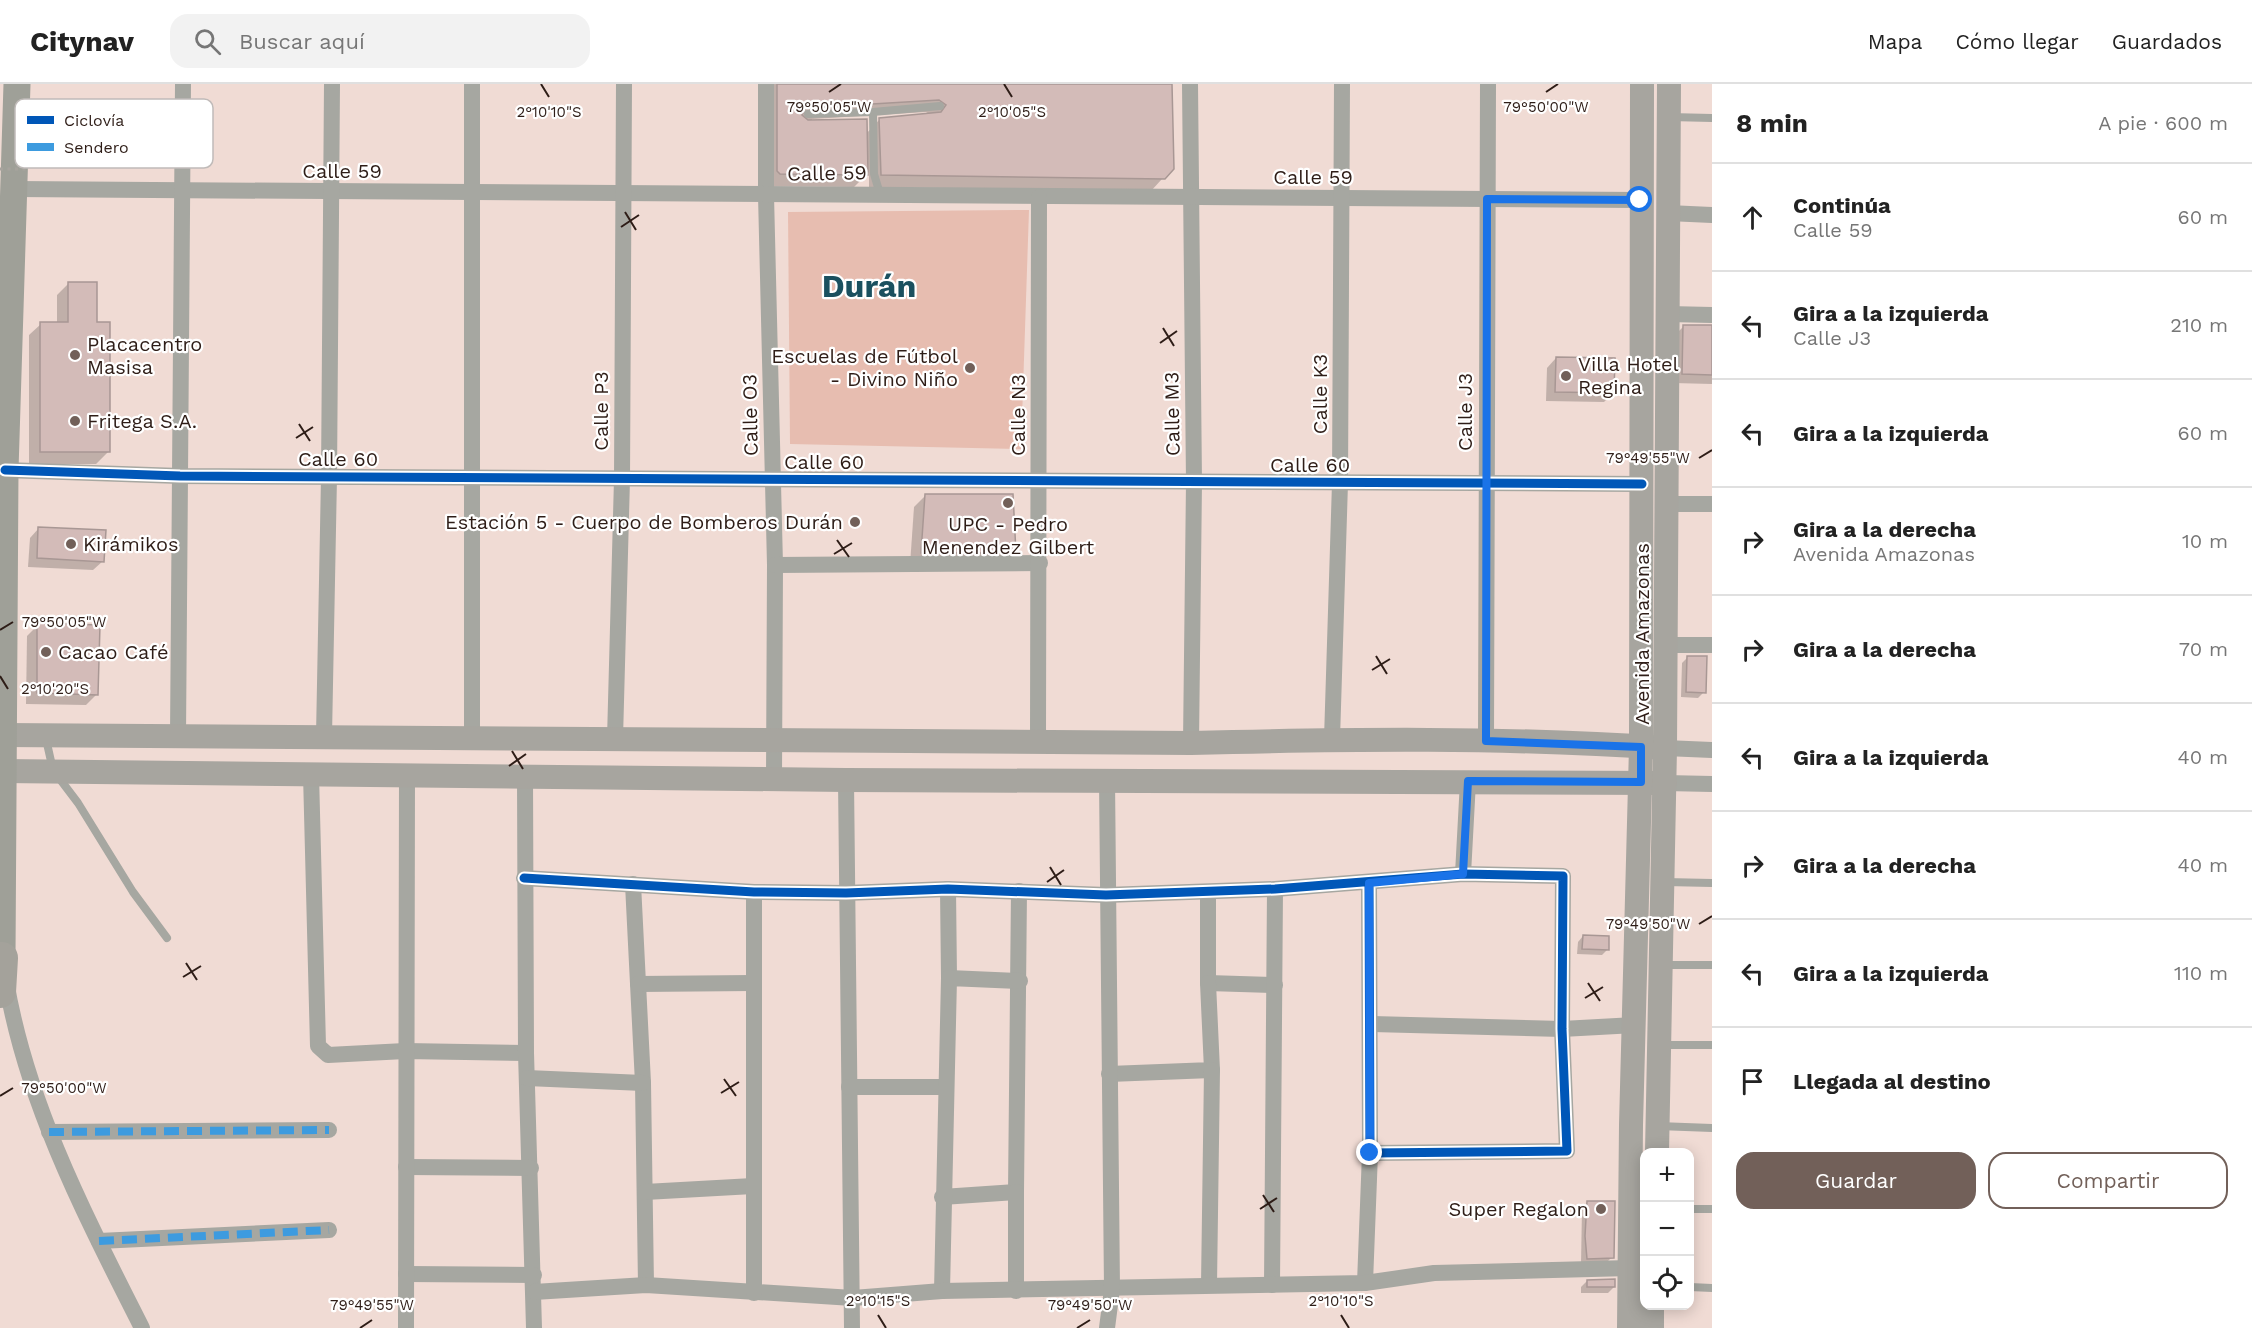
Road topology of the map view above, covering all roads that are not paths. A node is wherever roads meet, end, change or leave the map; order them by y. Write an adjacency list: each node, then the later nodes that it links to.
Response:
1 (17, 84): 11 (main road)
2 (332, 84): 20 (street)
3 (472, 84): 21 (street)
4 (624, 84): 22 (street, Calle P3)
5 (766, 84): 24 (street, Calle O3)
6 (1190, 84): 26 (street, Calle M3)
7 (1342, 84): 27 (street, Calle K3)
8 (1488, 84): 28 (street, Calle J3)
9 (1642, 84): 29 (street, Avenida Amazonas)
10 (1669, 84): 15 (street, Avenida Amazonas)
11 (17, 99)
12 (940, 106): 13 (lane)
13 (873, 112): 14 (lane); 23 (lane)
14 (808, 114)
15 (1669, 117): 16 (lane); 30 (street, Avenida Amazonas)
16 (1712, 118)
17 (183, 168): 19 (street)
18 (15, 176): 19 (street, Calle 59); 34 (main road)
19 (183, 191): 20 (street, Calle 59); 35 (street)
20 (331, 192): 21 (street, Calle 59); 36 (street)
21 (471, 193): 22 (street, Calle 59); 37 (street)
22 (623, 194): 24 (street, Calle 59); 38 (street, Calle P3)
23 (880, 194): 24 (street, Calle 59); 25 (street, Calle 59)
24 (766, 195): 39 (street, Calle O3)
25 (1039, 197): 26 (street, Calle 59); 40 (street, Calle N3)
26 (1191, 198): 27 (street, Calle 59); 41 (street, Calle M3)
27 (1341, 199): 28 (street, Calle 59); 42 (street, Calle K3)
28 (1487, 199): 29 (street, Calle 59); 43 (street, Calle J3)
29 (1640, 200): 44 (street, Avenida Amazonas)
30 (1668, 213): 31 (street); 32 (street, Avenida Amazonas)
31 (1712, 215)
32 (1668, 314): 33 (street); 45 (street, Avenida Amazonas)
33 (1712, 315)
34 (5, 470): 35 (street, Calle 60); 51 (main road)
35 (180, 476): 36 (street, Calle 60); 53 (street)
36 (329, 477): 37 (street, Calle 60); 54 (street)
37 (474, 478): 38 (street, Calle 60); 55 (street)
38 (622, 479): 39 (street, Calle 60); 56 (street, Calle P3)
39 (772, 480): 40 (street, Calle 60); 48 (street, Calle O3)
40 (1038, 481): 41 (street, Calle 60); 47 (street, Calle N3)
41 (1194, 482): 42 (street, Calle 60); 61 (street, Calle M3)
42 (1340, 483): 43 (street, Calle 60); 58 (street, Calle K3)
43 (1486, 484): 44 (street, Calle 60); 59 (street, Calle J3)
44 (1642, 484): 62 (street, Avenida Amazonas)
45 (1666, 504): 46 (street); 49 (street, Avenida Amazonas)
46 (1712, 504)
47 (1040, 563): 48 (street); 60 (street, Calle N3)
48 (774, 565): 57 (street, Calle O3)
49 (1665, 645): 50 (street); 63 (street, Avenida Amazonas)
50 (1712, 645)
51 (4, 735): 52 (street); 66 (main road)
52 (45, 735): 53 (street); 65 (lane)
53 (178, 736): 54 (street)
54 (324, 736): 55 (street)
55 (472, 739): 56 (street)
56 (615, 739): 57 (street)
57 (773, 739): 60 (street); 70 (street, Calle O3)
58 (1332, 740): 59 (street); 61 (street)
59 (1486, 741): 62 (street)
60 (1038, 742): 61 (street)
61 (1191, 743)
62 (1641, 747): 63 (street); 74 (street, Avenida Amazonas)
63 (1665, 748): 64 (street); 75 (street, Avenida Amazonas)
64 (1712, 750)
65 (53, 770): 66 (street); 67 (street); 90 (lane)
66 (3, 771): 91 (main road)
67 (311, 774): 68 (street); 106 (street)
68 (407, 774): 69 (street); 106 (street)
69 (525, 776): 70 (street); 78 (street)
70 (774, 779): 72 (street)
71 (1107, 779): 72 (street); 73 (street); 89 (street)
72 (846, 780): 88 (street)
73 (1468, 781): 74 (street); 77 (street)
74 (1641, 782): 75 (street); 102 (street, Avenida Amazonas)
75 (1665, 783): 76 (street); 79 (street, Avenida Amazonas)
76 (1712, 784)
77 (1463, 874): 80 (street); 103 (street)
78 (524, 878): 82 (street); 107 (street)
79 (1661, 882): 81 (lane); 92 (street, Avenida Amazonas)
80 (1369, 883): 84 (street); 101 (street)
81 (1712, 883)
82 (633, 884): 86 (street); 98 (street)
83 (948, 889): 85 (street); 88 (street); 94 (street)
84 (1275, 889): 87 (street); 99 (street)
85 (1019, 891): 89 (street); 95 (street)
86 (754, 892): 88 (street); 96 (street)
87 (1208, 892): 89 (street); 97 (street)
88 (846, 893): 112 (street)
89 (1106, 895): 109 (street)
90 (167, 938)
91 (2, 958): 100 (highway); 117 (street)
92 (1660, 965): 93 (lane); 104 (street, Avenida Amazonas)
93 (1712, 965)
94 (949, 978): 95 (street); 113 (street)
95 (1020, 981): 124 (street)
96 (753, 983): 98 (street); 122 (street)
97 (1208, 983): 99 (street); 108 (street)
98 (638, 984): 111 (street)
99 (1275, 985): 136 (street)
100 (0, 993)
101 (1372, 1024): 103 (street); 119 (street)
102 (1635, 1025): 103 (street); 130 (street, Avenida Amazonas)
103 (1562, 1029): 119 (street)
104 (1659, 1045): 105 (lane); 114 (street, Avenida Amazonas)
105 (1712, 1045)
106 (405, 1051): 107 (street); 120 (street)
107 (526, 1053): 110 (street)
108 (1212, 1071): 109 (street); 135 (street)
109 (1109, 1074): 139 (street)
110 (527, 1078): 111 (street); 121 (street)
111 (643, 1083): 123 (street)
112 (849, 1086): 113 (street); 143 (street)
113 (946, 1087): 125 (street)
114 (1657, 1126): 115 (lane); 118 (street, Avenida Amazonas)
115 (1712, 1128)
116 (329, 1130): 117 (street)
117 (49, 1132): 129 (street)
118 (1657, 1148)
119 (1370, 1153): 133 (street)
120 (406, 1167): 121 (street); 131 (street)
121 (531, 1168): 132 (street)
122 (753, 1186): 123 (street); 142 (street)
123 (645, 1192): 134 (street)
124 (1016, 1192): 125 (street); 141 (street)
125 (942, 1197): 140 (street)
126 (1694, 1209): 127 (lane)
127 (1712, 1209)
128 (329, 1230): 129 (street)
129 (99, 1241): 145 (street)
130 (1630, 1268): 133 (street); 150 (street, Avenida Amazonas)
131 (406, 1274): 132 (street); 146 (street)
132 (534, 1283): 134 (street); 147 (street)
133 (1365, 1283): 136 (street)
134 (646, 1285): 142 (street)
135 (1209, 1285): 136 (street); 139 (street)
136 (1272, 1285)
137 (1694, 1287): 138 (lane)
138 (1712, 1288)
139 (1112, 1289): 141 (street); 149 (street)
140 (942, 1291): 141 (street); 143 (street)
141 (1016, 1291)
142 (754, 1293): 143 (street)
143 (853, 1298): 148 (street)
144 (1653, 1310): 151 (street)
145 (142, 1328)
146 (406, 1328)
147 (534, 1328)
148 (852, 1328)
149 (1107, 1328)
150 (1629, 1328)
151 (1652, 1328)

